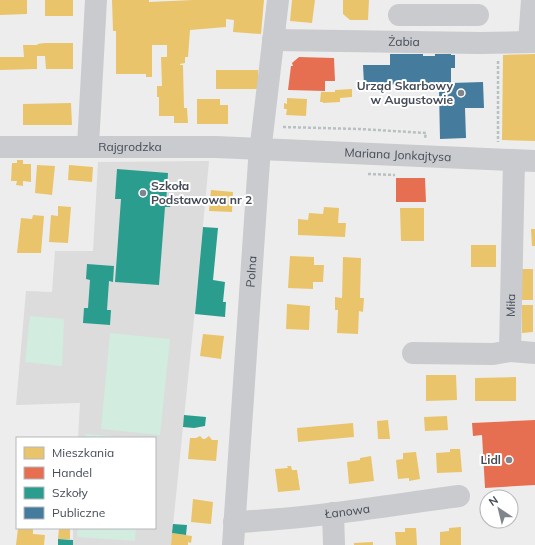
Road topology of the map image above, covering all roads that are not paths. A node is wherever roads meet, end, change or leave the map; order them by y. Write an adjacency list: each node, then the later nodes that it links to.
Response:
1 (96, 0): 11 (street)
2 (278, 0): 7 (street, Polna)
3 (451, 0): 6 (street)
4 (532, 0): 10 (street)
5 (396, 7): 6 (street); 8 (street)
6 (475, 8): 9 (street)
7 (273, 40): 8 (street, Żabia); 13 (street, Polna)
8 (399, 42): 9 (street, Żabia)
9 (489, 42): 10 (street, Żabia)
10 (532, 42)
11 (88, 146): 12 (street, Rajgrodzka); 13 (street, Rajgrodzka)
12 (0, 147)
13 (260, 149): 14 (street, Mariana Jonkajtysa); 20 (street, Polna)
14 (516, 161): 15 (street, Miła)
15 (510, 351): 16 (street); 17 (street)
16 (412, 353)
17 (535, 353)
18 (459, 496): 19 (street, Łanowa)
19 (333, 513): 20 (street, Łanowa); 22 (street)
20 (234, 522): 21 (street, Polna)
21 (233, 545)
22 (334, 545)

